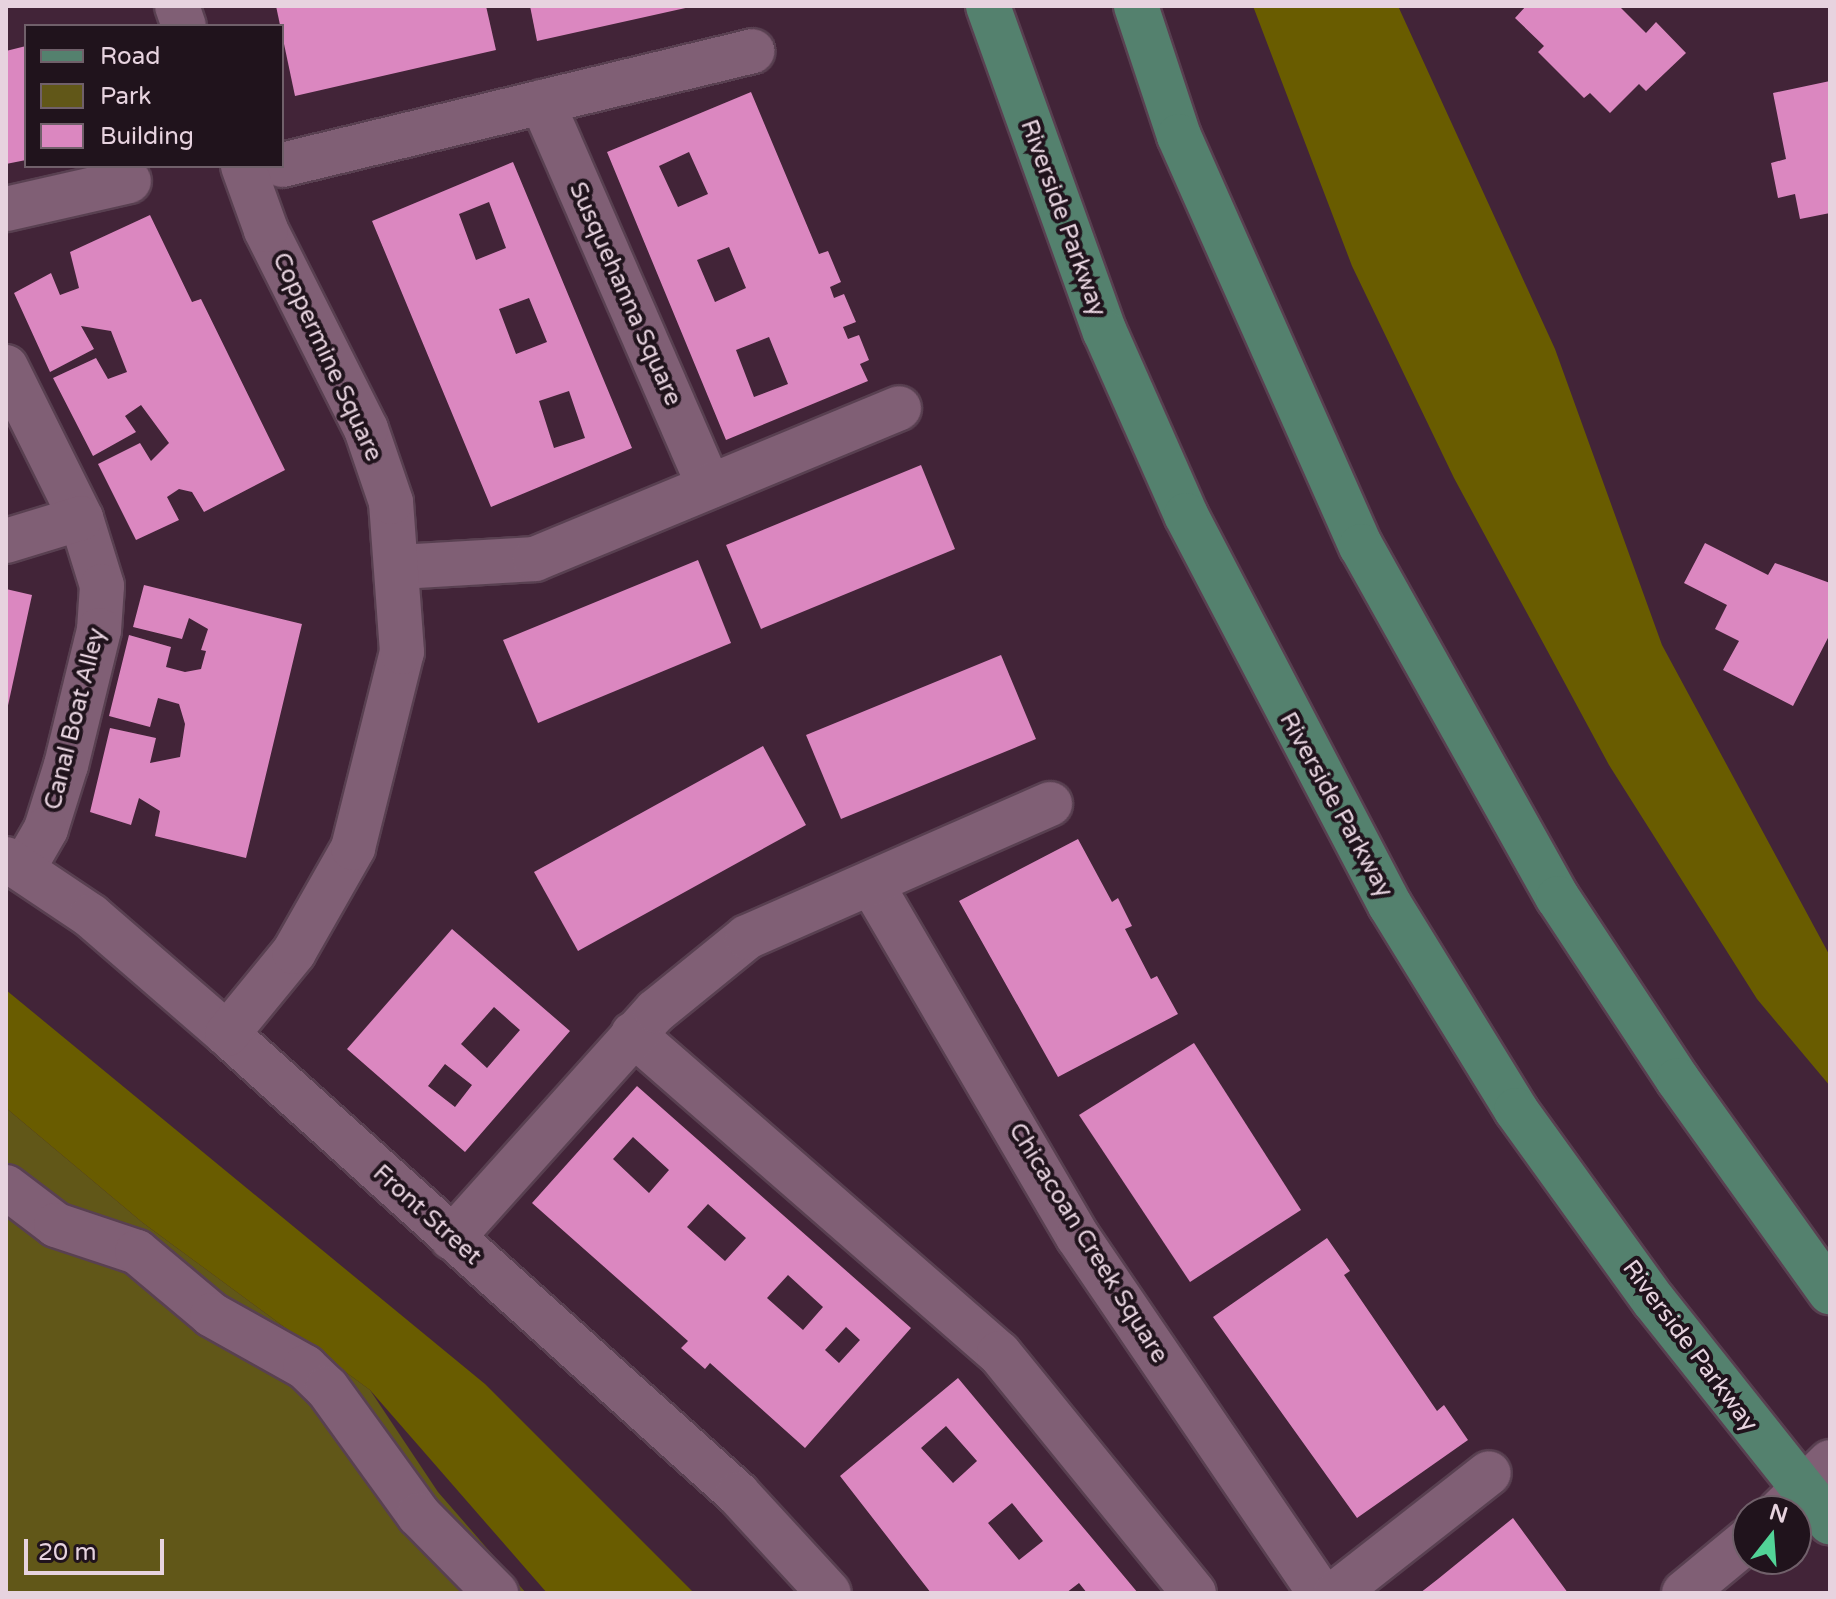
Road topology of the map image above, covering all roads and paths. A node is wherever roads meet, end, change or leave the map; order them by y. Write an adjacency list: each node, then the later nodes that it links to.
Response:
1 (988, 6): 24 (main road, Riverside Parkway)
2 (1136, 6): 22 (main road)
3 (752, 51): 4 (street)
4 (542, 102): 5 (street); 11 (street, Susquehanna Square)
5 (284, 163)
6 (262, 168): 14 (street, Coppermine Square)
7 (129, 181): 8 (street)
8 (6, 209)
9 (6, 367): 12 (street, Canal Boat Alley)
10 (899, 408): 11 (street)
11 (709, 486): 14 (street)
12 (81, 518): 13 (street); 16 (street, Canal Boat Alley)
13 (6, 541)
14 (400, 567): 18 (street, Coppermine Square)
15 (1050, 804): 17 (street)
16 (15, 864): 18 (street, Front Street)
17 (871, 883): 19 (street); 29 (street, Chicacoan Creek Square)
18 (227, 1034): 21 (street, Front Street)
19 (633, 1034): 21 (street); 28 (street)
20 (6, 1187): 26 (street)
21 (452, 1238): 27 (street, Front Street)
22 (1830, 1292)
23 (1489, 1473): 30 (street)
24 (1810, 1495)
25 (1732, 1553): 31 (street)
26 (496, 1593)
27 (829, 1593)
28 (1194, 1593)
29 (1320, 1593)
30 (1336, 1593)
31 (1684, 1593)

